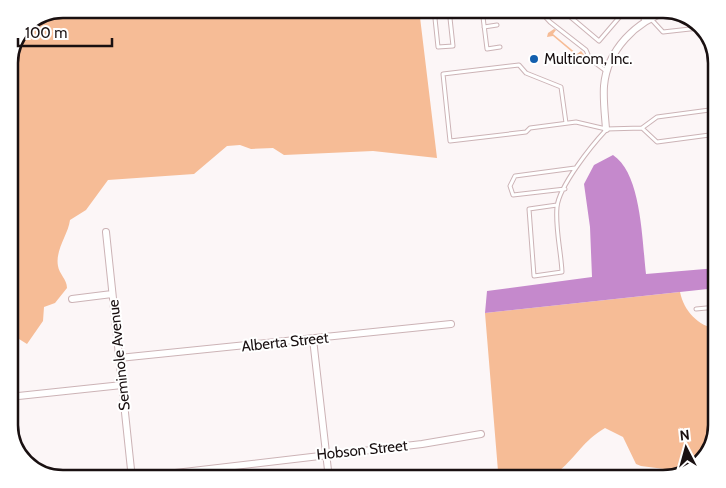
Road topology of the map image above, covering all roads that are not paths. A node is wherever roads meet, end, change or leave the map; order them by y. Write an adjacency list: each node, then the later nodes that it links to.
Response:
1 (435, 18): 2 (lane)
2 (449, 18)
3 (483, 18): 10 (lane)
4 (546, 18): 13 (lane)
5 (571, 18): 6 (lane)
6 (619, 18)
7 (652, 18): 8 (street)
8 (647, 20): 11 (lane); 13 (street)
9 (497, 25): 10 (lane)
10 (484, 27): 12 (lane)
11 (693, 29)
12 (500, 47)
13 (606, 71): 17 (street)
14 (708, 110): 16 (lane)
15 (566, 123): 15 (lane); 17 (lane)
16 (642, 128): 17 (lane); 18 (lane)
17 (606, 129): 19 (lane)
18 (708, 135)
19 (576, 168): 20 (lane); 20 (lane)
20 (565, 189): 21 (lane)
21 (557, 205): 21 (lane)
22 (106, 232): 23 (street, Seminole Avenue)
23 (112, 294): 24 (street); 29 (street, Seminole Avenue)
24 (72, 299)
25 (708, 308): 26 (lane)
26 (696, 309)
27 (451, 324): 28 (street, Alberta Street)
28 (313, 339): 29 (street, Alberta Street); 33 (street)
29 (119, 358): 30 (street, Seminole Avenue)
30 (122, 385): 31 (street); 34 (street, Seminole Avenue)
31 (18, 396)
32 (481, 434): 33 (street, Hobson Street)
33 (326, 454): 35 (street, Hobson Street); 36 (street)
34 (131, 470)
35 (202, 470)
36 (328, 470)

